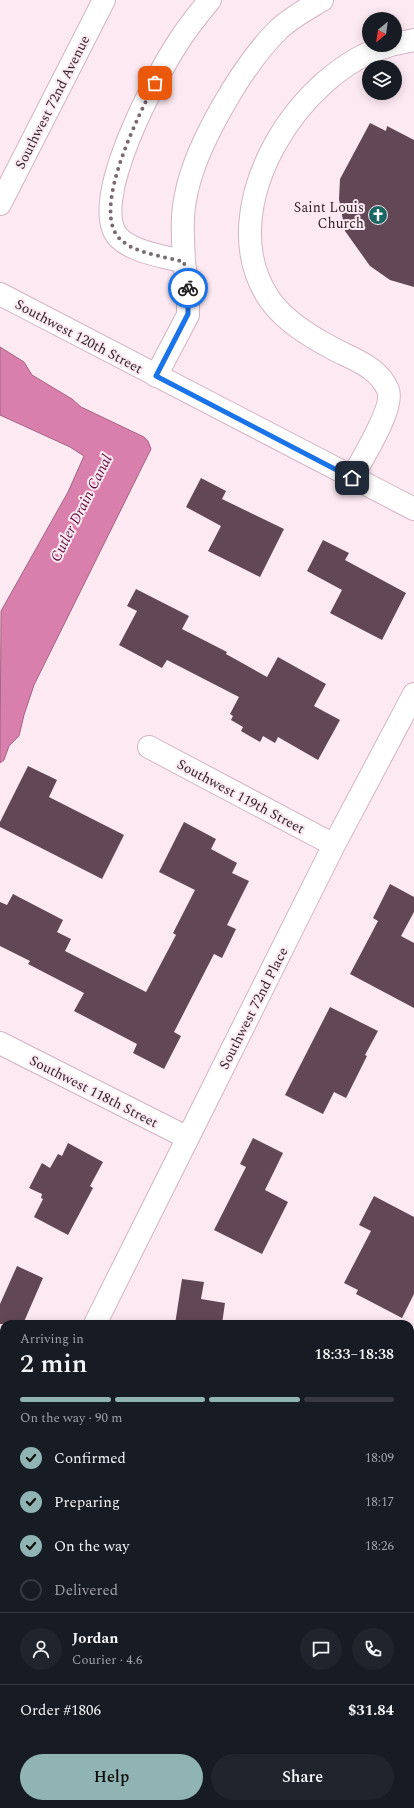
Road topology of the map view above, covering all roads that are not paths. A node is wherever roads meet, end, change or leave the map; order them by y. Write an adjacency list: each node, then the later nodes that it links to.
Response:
1 (104, 0): 7 (street, Southwest 72nd Avenue)
2 (210, 0): 8 (street)
3 (322, 0): 8 (street)
4 (414, 40): 5 (street)
5 (402, 43)
6 (373, 52): 11 (street)
7 (0, 204)
8 (184, 262): 10 (street)
9 (0, 294): 10 (street, Southwest 120th Street)
10 (156, 376): 11 (street, Southwest 120th Street)
11 (352, 478): 12 (street, Southwest 120th Street)
12 (414, 509)
13 (414, 694): 15 (street, Southwest 72nd Place)
14 (149, 747): 15 (street, Southwest 119th Street)
15 (334, 845): 17 (street, Southwest 72nd Place)
16 (0, 1043): 17 (street, Southwest 118th Street)
17 (188, 1138): 18 (street, Southwest 72nd Place)
18 (97, 1320)

